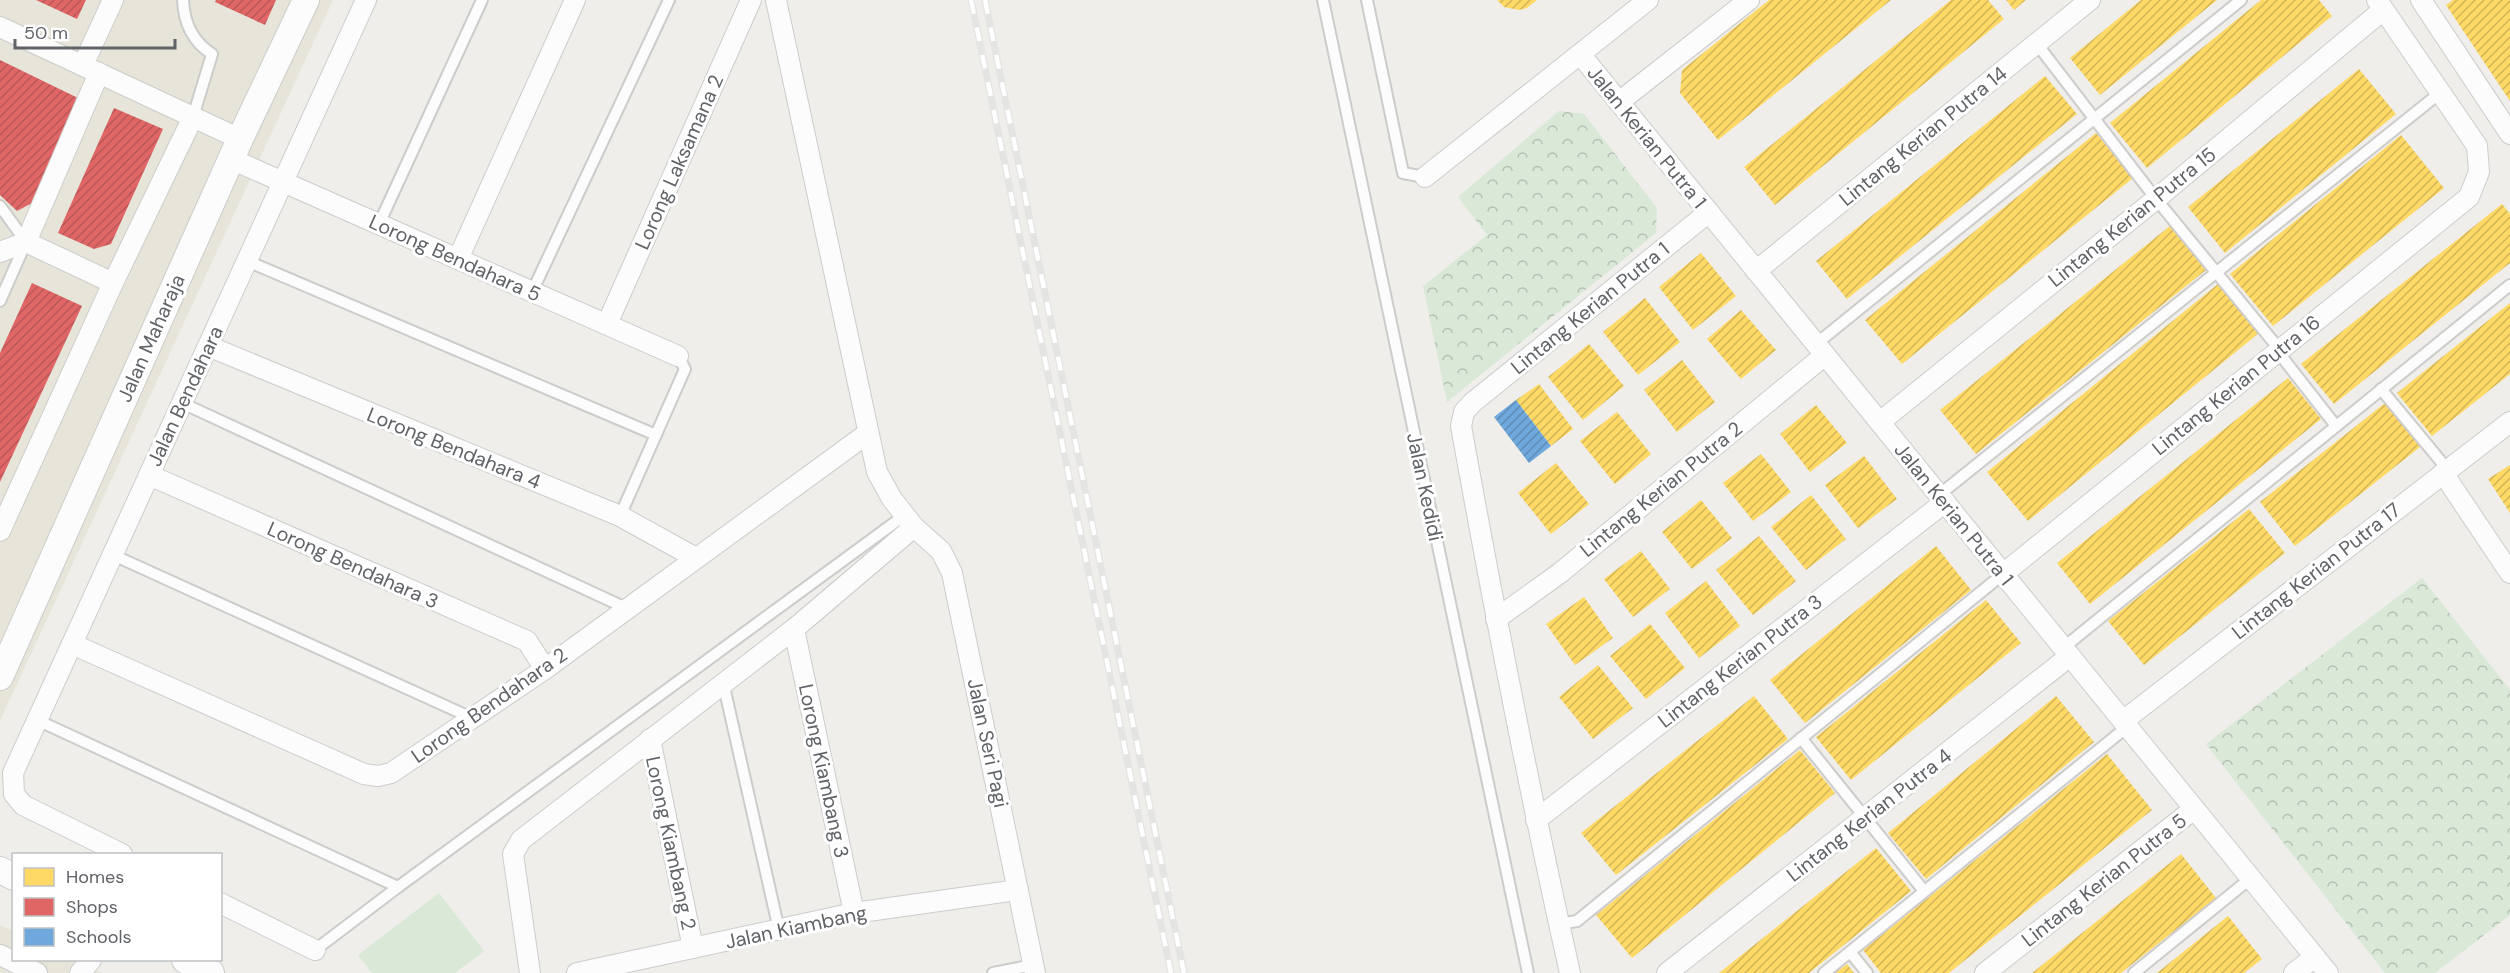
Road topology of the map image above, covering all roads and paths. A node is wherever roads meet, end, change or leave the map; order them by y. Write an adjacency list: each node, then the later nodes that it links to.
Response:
1 (113, 0): 21 (street)
2 (183, 0): 24 (lane)
3 (306, 0): 27 (street, Jalan Maharaja)
4 (366, 0): 29 (street, Jalan Bendahara)
5 (482, 0): 33 (lane)
6 (575, 0): 36 (street)
7 (669, 0): 42 (lane)
8 (751, 0): 44 (street, Lorong Laksamana 2)
9 (777, 0): 54 (street, Jalan Seri Pagi)
10 (1323, 0): 105 (lane, Jalan Kedidi)
11 (1367, 0): 28 (lane)
12 (1648, 0): 20 (street)
13 (1749, 0): 23 (street)
14 (2090, 0): 19 (street, Lintang Kerian Putra 14)
15 (2241, 0): 25 (lane)
16 (2421, 0): 26 (street)
17 (2380, 5): 22 (street); 30 (street, Lintang Kerian Putra 15)
18 (0, 27): 21 (street, Lorong Bendahara 5)
19 (2037, 44): 25 (lane); 38 (street, Lintang Kerian Putra 14)
20 (1580, 54): 23 (street, Jalan Kerian Putra 1); 28 (street)
21 (91, 69): 24 (street, Lorong Bendahara 5); 34 (street)
22 (2441, 92): 39 (lane); 47 (street, Lintang Kerian Putra 16)
23 (1619, 102): 32 (street, Jalan Kerian Putra 1)
24 (194, 117): 27 (street, Lorong Bendahara 5); 40 (street)
25 (2095, 118): 30 (lane); 46 (lane)
26 (2510, 134)
27 (236, 149): 29 (street, Lorong Bendahara 5); 72 (street, Jalan Maharaja)
28 (1425, 177)
29 (283, 182): 33 (street, Lorong Bendahara 5); 37 (street, Jalan Bendahara)
30 (2156, 198): 39 (lane); 51 (street, Lintang Kerian Putra 15)
31 (0, 206): 34 (lane)
32 (1708, 212): 38 (street, Jalan Kerian Putra 1); 67 (street, Lintang Kerian Putra 1)
33 (379, 224): 36 (street, Lorong Bendahara 5)
34 (26, 242): 35 (street); 40 (street); 43 (lane)
35 (0, 252)
36 (459, 259): 42 (street, Lorong Bendahara 5)
37 (247, 261): 45 (street, Jalan Bendahara); 55 (lane)
38 (1756, 271): 46 (street, Jalan Kerian Putra 1)
39 (2215, 271): 47 (lane); 58 (lane)
40 (112, 284): 61 (street)
41 (2510, 285): 49 (lane)
42 (532, 292): 44 (street, Lorong Bendahara 5)
43 (0, 301)
44 (607, 324): 48 (street, Lorong Bendahara 5)
45 (208, 346): 50 (street, Jalan Bendahara); 59 (street, Lorong Bendahara 4)
46 (1820, 349): 51 (street, Jalan Kerian Putra 1); 67 (street, Lintang Kerian Putra 2)
47 (2279, 351): 53 (lane); 65 (street, Lintang Kerian Putra 16)
48 (678, 356): 55 (lane)
49 (2381, 389): 53 (lane); 56 (lane)
50 (182, 403): 57 (street, Jalan Bendahara); 66 (lane)
51 (1880, 422): 58 (street, Jalan Kerian Putra 1)
52 (2510, 422): 56 (street, Lintang Kerian Putra 17)
53 (2336, 426): 70 (lane)
54 (868, 434): 60 (street, Jalan Seri Pagi); 63 (street, Lorong Bendahara 2)
55 (656, 435): 59 (lane)
56 (2446, 472): 64 (street); 76 (street, Lintang Kerian Putra 17)
57 (149, 475): 62 (street, Jalan Bendahara); 71 (street, Lorong Bendahara 3)
58 (1942, 498): 65 (street, Jalan Kerian Putra 1); 81 (street, Lintang Kerian Putra 3)
59 (620, 516): 63 (street, Lorong Bendahara 4)
60 (910, 521): 68 (street); 84 (lane); 85 (street, Jalan Seri Pagi)
61 (0, 531)
62 (112, 555): 69 (street, Jalan Bendahara); 74 (lane)
63 (696, 558): 66 (street, Lorong Bendahara 2)
64 (2510, 573)
65 (2003, 574): 70 (street, Jalan Kerian Putra 1); 77 (lane)
66 (626, 608): 71 (street, Lorong Bendahara 2)
67 (1496, 619): 81 (street)
68 (794, 629): 73 (street); 88 (street, Lorong Kiambang 3)
69 (72, 644): 74 (street, Lorong Bendahara 2); 75 (street, Jalan Bendahara)
70 (2067, 652): 76 (street, Jalan Kerian Putra 1); 80 (street, Lintang Kerian Putra 4)
71 (545, 669): 74 (street, Lorong Bendahara 2)
72 (0, 677)
73 (723, 682): 78 (street); 90 (lane)
74 (472, 718)
75 (37, 720): 82 (street, Jalan Bendahara); 84 (lane)
76 (2125, 724): 79 (street, Jalan Kerian Putra 1); 86 (lane)
77 (1801, 738): 80 (lane); 89 (lane)
78 (650, 739): 91 (street, Lorong Kiambang 2); 102 (street)
79 (2194, 809): 83 (street, Jalan Kerian Putra 1); 110 (street, Lintang Kerian Putra 5)
80 (1864, 818): 86 (lane); 107 (street, Lintang Kerian Putra 4)
81 (1536, 820): 89 (street)
82 (118, 853)
83 (2251, 878): 94 (street, Jalan Kerian Putra 1); 111 (lane)
84 (398, 887): 92 (lane)
85 (1018, 890): 88 (street, Jalan Kiambang); 98 (street, Jalan Seri Pagi)
86 (1924, 891): 93 (lane)
87 (222, 904): 92 (street)
88 (855, 913): 90 (street, Jalan Kiambang)
89 (1559, 924): 106 (street)
90 (778, 930): 91 (street, Jalan Kiambang)
91 (693, 948): 103 (street, Jalan Kiambang)
92 (315, 950)
93 (1850, 952): 108 (lane); 109 (lane)
94 (2315, 957): 112 (street); 113 (street, Jalan Kerian Putra 1)
95 (12, 961): 99 (street)
96 (90, 961): 100 (street)
97 (187, 961): 101 (street)
98 (1034, 969): 104 (lane)
99 (37, 973)
100 (81, 973)
101 (211, 973)
102 (530, 973)
103 (577, 973)
104 (993, 973)
105 (1528, 973)
106 (1570, 973)
107 (1667, 973)
108 (1824, 973)
109 (1867, 973)
110 (1986, 973)
111 (2134, 973)
112 (2294, 973)
113 (2328, 973)

